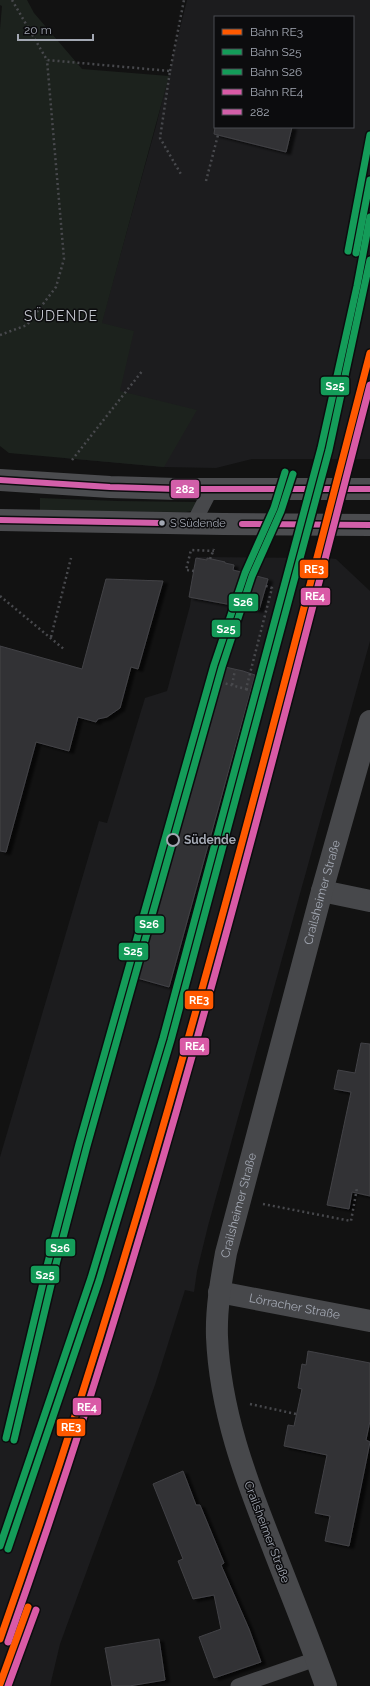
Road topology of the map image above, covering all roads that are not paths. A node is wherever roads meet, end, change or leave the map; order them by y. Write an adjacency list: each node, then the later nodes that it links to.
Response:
1 (0, 480): 2 (main road)
2 (211, 489): 3 (main road); 5 (lane)
3 (370, 489)
4 (0, 520): 5 (main road)
5 (193, 524): 6 (main road)
6 (370, 525)
7 (370, 721): 8 (street, Crailsheimer Straße)
8 (322, 891): 9 (street); 10 (street, Crailsheimer Straße)
9 (370, 900)
10 (219, 1292): 11 (street, Lörracher Straße); 12 (street, Crailsheimer Straße)
11 (370, 1321)
12 (316, 1658): 13 (lane); 14 (street, Crailsheimer Straße)
13 (238, 1686)
14 (326, 1686)

